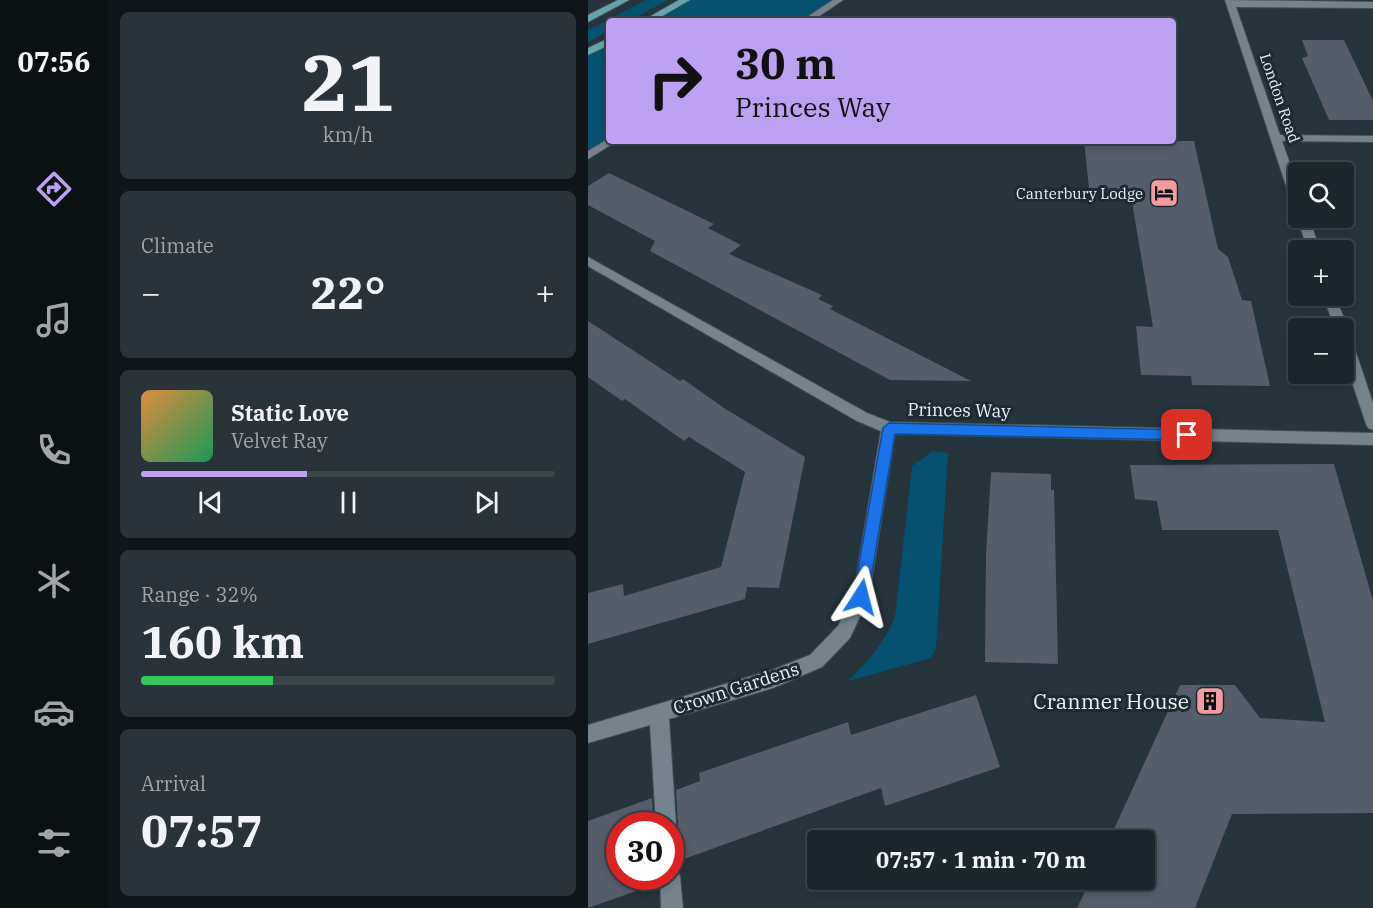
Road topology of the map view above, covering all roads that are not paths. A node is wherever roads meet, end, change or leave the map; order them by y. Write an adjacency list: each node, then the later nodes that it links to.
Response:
1 (625, 0): 8 (main road)
2 (686, 0): 6 (main road)
3 (839, 0): 7 (street)
4 (1230, 2): 5 (street); 11 (street, London Road)
5 (1373, 5)
6 (653, 18)
7 (811, 18)
8 (588, 19)
9 (606, 43): 10 (main road)
10 (588, 52)
11 (1275, 138): 12 (street); 15 (street, London Road)
12 (1373, 139)
13 (607, 144): 14 (street)
14 (588, 156)
15 (1288, 175)
16 (588, 261): 19 (street, Princes Way)
17 (1354, 368): 18 (street)
18 (1373, 424)
19 (889, 428): 20 (street, Princes Way); 21 (street, Crown Gardens)
20 (1373, 439)
21 (659, 712): 22 (street, Crown Gardens); 23 (street)
22 (588, 734)
23 (665, 812)
24 (671, 890): 25 (street)
25 (672, 908)

